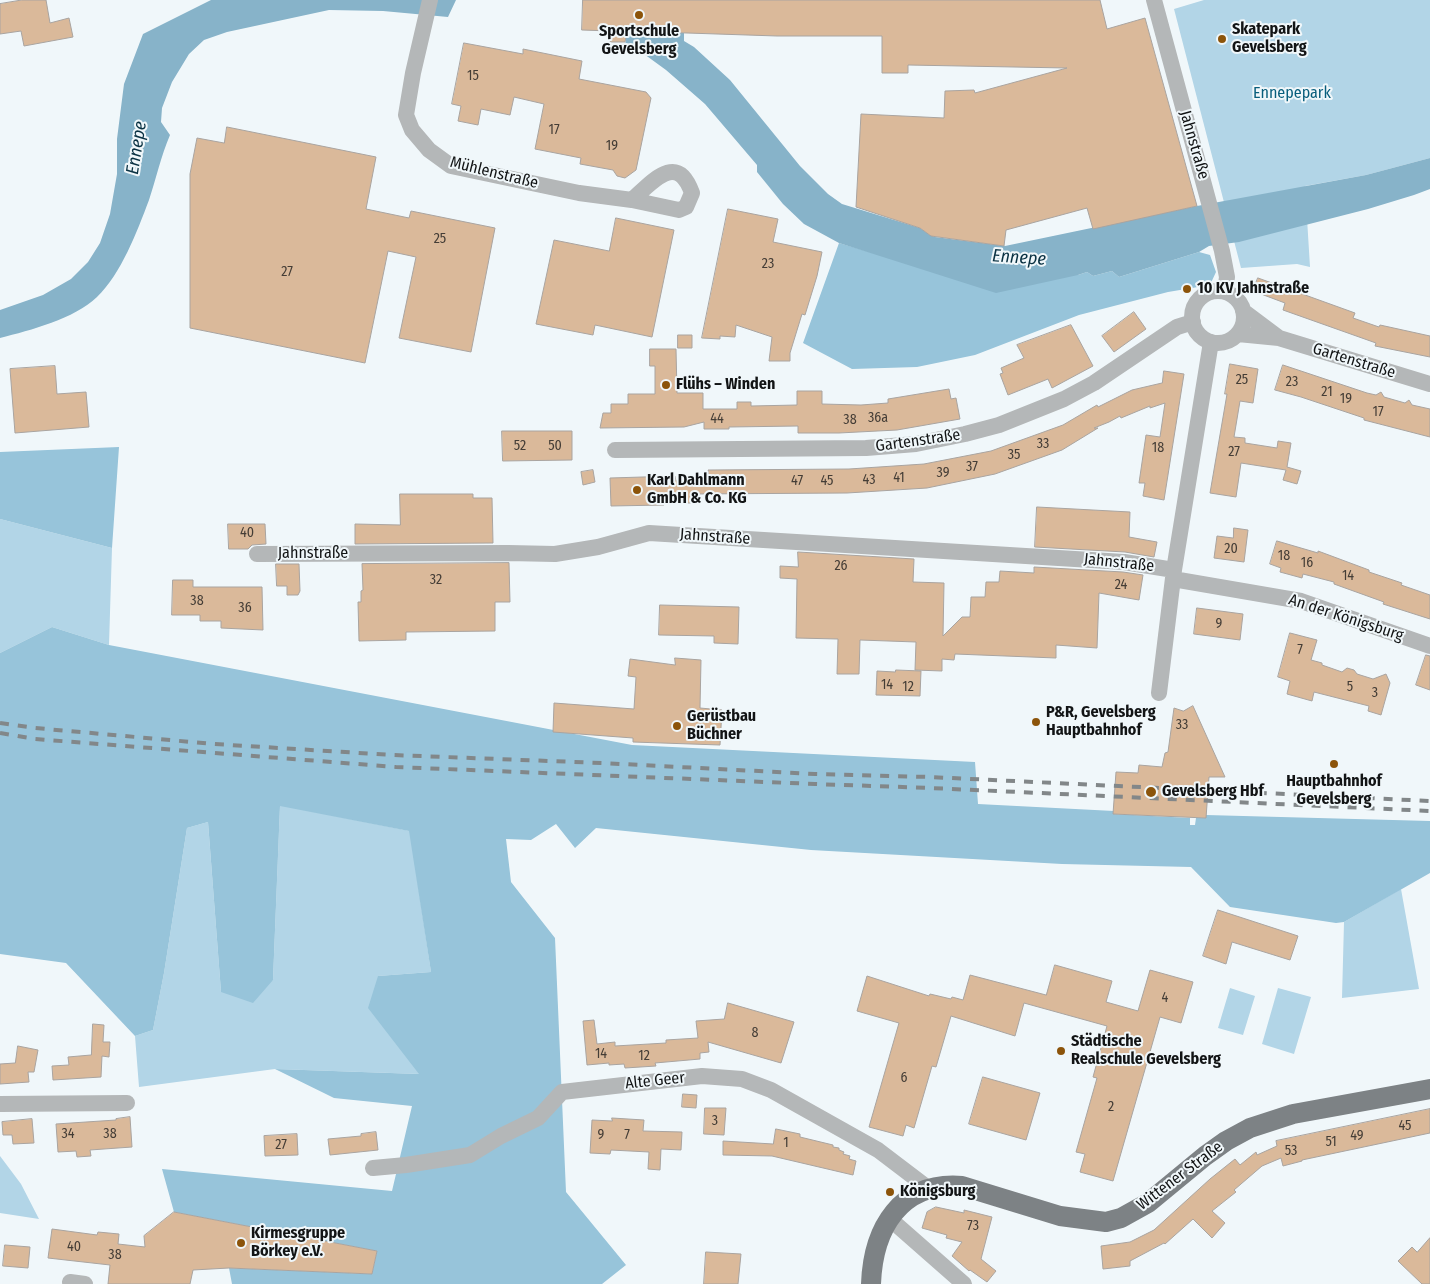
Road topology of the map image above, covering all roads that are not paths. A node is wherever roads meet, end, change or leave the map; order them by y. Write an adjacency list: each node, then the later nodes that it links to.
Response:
1 (1154, 0): 4 (street, Jahnstraße)
2 (427, 8): 3 (street, Mühlenstraße)
3 (632, 200)
4 (1225, 292): 5 (street); 6 (street)
5 (1243, 311): 7 (street); 8 (street, Gartenstraße)
6 (1193, 322): 9 (street); 11 (street, Gartenstraße)
7 (1238, 334): 8 (street, Gartenstraße); 9 (street)
8 (1279, 338): 10 (street, Gartenstraße)
9 (1211, 342): 13 (street, Jahnstraße)
10 (1430, 384)
11 (615, 450)
12 (257, 554): 13 (street, Jahnstraße)
13 (1173, 575): 14 (street, An der Königsburg); 15 (street, Jahnstraße)
14 (1430, 646)
15 (1159, 693)
16 (1430, 1090): 20 (main road, Wittener Straße)
17 (126, 1103): 18 (street)
18 (0, 1104)
19 (373, 1168): 20 (street, Alte Geer)
20 (928, 1188): 21 (main road, Wittener Straße)
21 (890, 1219): 22 (main road, Wittener Straße); 23 (street)
22 (871, 1284)
23 (964, 1284)

